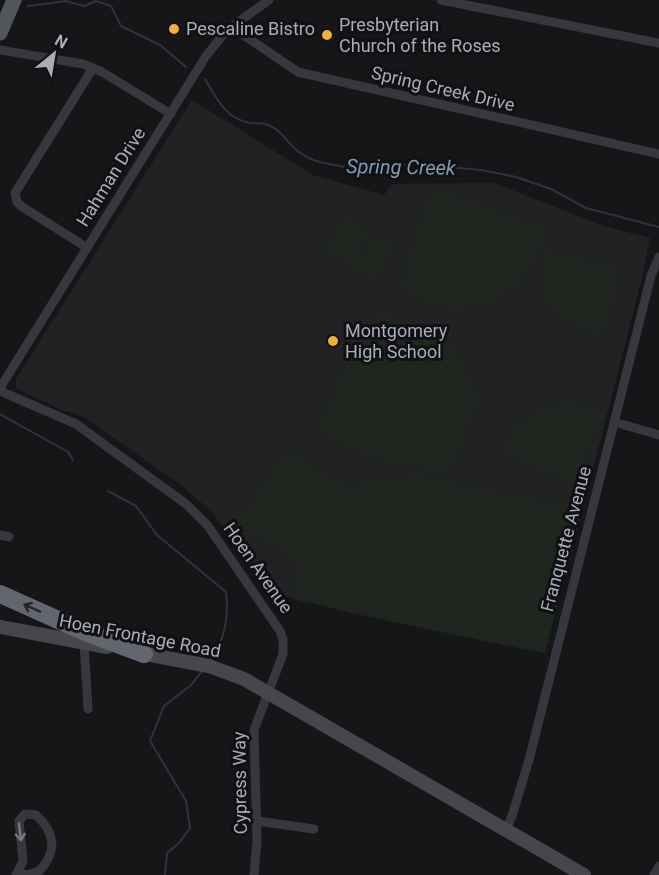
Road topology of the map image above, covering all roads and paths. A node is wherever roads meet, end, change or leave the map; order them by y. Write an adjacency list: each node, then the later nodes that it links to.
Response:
1 (14, 0): 5 (main road)
2 (269, 0): 4 (street, Hahman Drive)
3 (441, 0): 6 (street)
4 (234, 25): 9 (street, Hahman Drive); 10 (street, Spring Creek Drive)
5 (0, 33)
6 (659, 43)
7 (0, 50): 8 (street)
8 (93, 68): 9 (street); 11 (street)
9 (171, 114): 11 (street, Hahman Drive)
10 (659, 154)
11 (87, 247): 14 (street, Hahman Drive)
12 (659, 257): 13 (street, Franquette Avenue)
13 (655, 278): 15 (street, Franquette Avenue)
14 (0, 389): 21 (street, Hoen Avenue)
15 (614, 423): 16 (street); 25 (street, Franquette Avenue)
16 (659, 435)
17 (0, 594): 20 (highway, one-way to 17)
18 (0, 627): 19 (street, Hoen Frontage Road)
19 (84, 643): 20 (street, Hoen Frontage Road); 22 (street)
20 (144, 654): 21 (street, Hoen Frontage Road)
21 (268, 693): 23 (street, Cypress Way); 25 (street)
22 (88, 709)
23 (257, 821): 24 (street); 28 (street, Cypress Way)
24 (314, 829)
25 (506, 829): 29 (street)
26 (659, 866): 30 (street)
27 (17, 874): 27 (street, one-way to 27)
28 (254, 875)
29 (584, 875)
30 (654, 875)

